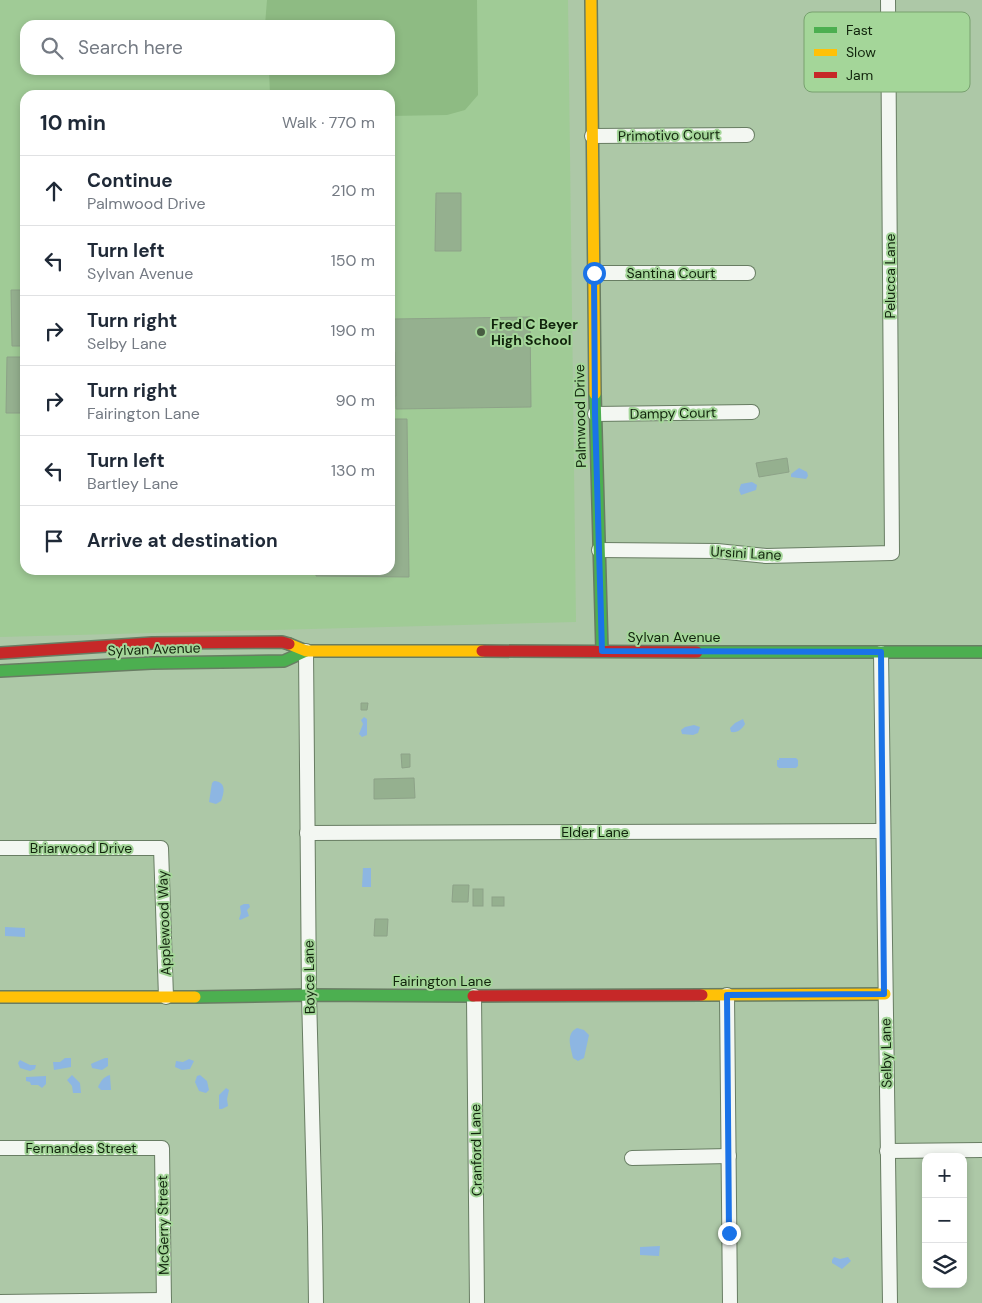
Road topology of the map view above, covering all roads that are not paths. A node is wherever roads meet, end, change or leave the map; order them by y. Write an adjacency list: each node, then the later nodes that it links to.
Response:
1 (591, 0): 4 (street, Palmwood Drive)
2 (889, 92): 10 (street, Pelucca Lane)
3 (747, 135): 4 (street, Primotivo Court)
4 (592, 136): 5 (street, Palmwood Drive)
5 (594, 273): 6 (street, Santina Court); 8 (street, Palmwood Drive)
6 (748, 273)
7 (752, 412): 8 (street, Dampy Court)
8 (595, 414): 9 (street, Palmwood Drive)
9 (599, 550): 10 (street, Ursini Lane); 12 (street, Palmwood Drive)
10 (892, 553)
11 (306, 651): 12 (street, Sylvan Avenue); 15 (street, Sylvan Avenue); 16 (street, Sylvan Avenue); 18 (street, Boyce Lane)
12 (602, 651): 13 (street, Sylvan Avenue)
13 (881, 652): 14 (street, Sylvan Avenue); 17 (street, Selby Lane)
14 (982, 652)
15 (0, 653)
16 (0, 671)
17 (883, 831): 18 (street, Elder Lane); 21 (street, Selby Lane)
18 (307, 833): 22 (street, Boyce Lane)
19 (0, 848): 20 (street, Briarwood Drive)
20 (161, 848): 26 (street, Applewood Way)
21 (884, 994): 23 (street, Fairington Lane); 30 (street, Selby Lane)
22 (309, 995): 24 (street, Fairington Lane); 26 (street, Fairington Lane); 35 (street, Boyce Lane)
23 (727, 995): 24 (street, Fairington Lane); 31 (street)
24 (474, 996): 36 (street, Cranford Lane)
25 (0, 997): 26 (street, Fairington Lane)
26 (166, 997)
27 (0, 1148): 28 (street, Fernandes Street)
28 (162, 1148): 33 (street, McGerry Street)
29 (982, 1150): 30 (street)
30 (887, 1151): 38 (street, Selby Lane)
31 (729, 1156): 32 (street); 37 (street)
32 (632, 1158)
33 (164, 1301): 34 (street)
34 (0, 1302)
35 (316, 1303)
36 (477, 1303)
37 (730, 1303)
38 (890, 1303)

